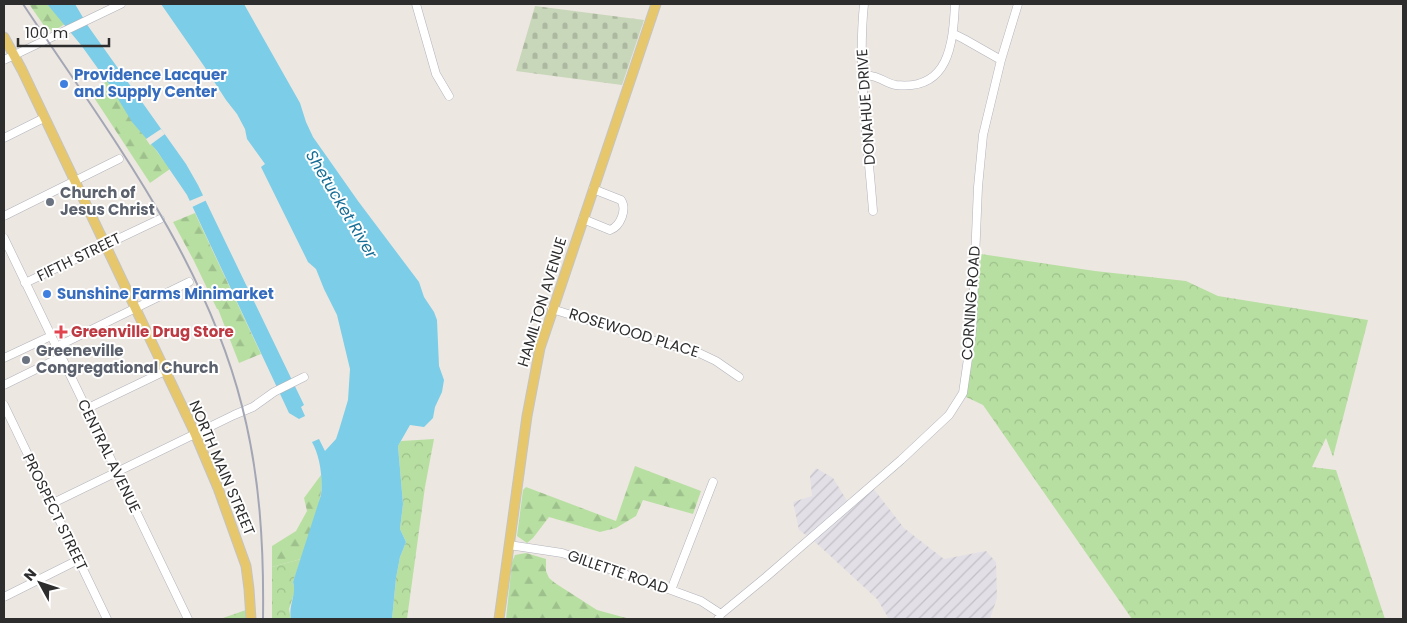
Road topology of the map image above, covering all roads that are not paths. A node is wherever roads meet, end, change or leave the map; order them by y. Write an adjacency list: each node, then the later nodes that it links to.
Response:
1 (121, 4): 9 (street)
2 (416, 4): 13 (street)
3 (656, 4): 18 (main road, HAMILTON AVENUE)
4 (864, 4): 12 (street, DONAHUE DRIVE)
5 (955, 4): 7 (street)
6 (1018, 4): 11 (street, CORNING ROAD)
7 (954, 34): 11 (street); 12 (street)
8 (4, 37): 9 (main road, NORTH MAIN STREET)
9 (14, 55): 10 (street); 14 (main road, NORTH MAIN STREET)
10 (4, 60)
11 (1002, 60): 47 (street, CORNING ROAD)
12 (862, 74): 19 (street, DONAHUE DRIVE)
13 (449, 96)
14 (44, 118): 15 (street); 17 (main road, NORTH MAIN STREET)
15 (4, 138)
16 (119, 159): 17 (street)
17 (74, 181): 20 (street); 24 (main road, NORTH MAIN STREET)
18 (593, 189): 22 (main road, HAMILTON AVENUE); 22 (street)
19 (873, 211)
20 (4, 216)
21 (160, 219): 24 (street, FIFTH STREET)
22 (583, 219): 28 (main road, HAMILTON AVENUE)
23 (4, 238): 26 (street, CENTRAL AVENUE)
24 (105, 245): 26 (street, FIFTH STREET); 27 (main road, NORTH MAIN STREET)
25 (189, 282): 27 (street)
26 (25, 283): 29 (street, CENTRAL AVENUE)
27 (135, 308): 30 (street); 33 (main road, NORTH MAIN STREET)
28 (552, 309): 34 (street, ROSEWOOD PLACE); 43 (main road, HAMILTON AVENUE)
29 (51, 336): 30 (street, CENTRAL AVENUE); 32 (street)
30 (56, 347): 31 (street, CENTRAL AVENUE)
31 (61, 357): 36 (street); 38 (street, CENTRAL AVENUE)
32 (4, 358)
33 (165, 371): 38 (street); 39 (main road, NORTH MAIN STREET)
34 (739, 377)
35 (304, 378): 39 (street)
36 (4, 385)
37 (4, 405): 42 (street, PROSPECT STREET)
38 (86, 409): 40 (street, CENTRAL AVENUE)
39 (195, 434): 40 (street); 50 (main road, NORTH MAIN STREET)
40 (117, 472): 42 (street); 49 (street, CENTRAL AVENUE)
41 (713, 482): 45 (street)
42 (51, 504): 44 (street, PROSPECT STREET)
43 (509, 545): 45 (street, GILLETTE ROAD); 51 (main road, HAMILTON AVENUE)
44 (78, 560): 46 (street); 48 (street, PROSPECT STREET)
45 (671, 590): 47 (street, GILLETTE ROAD)
46 (4, 597)
47 (719, 617)
48 (107, 619)
49 (188, 619)
50 (251, 619)
51 (499, 619)

